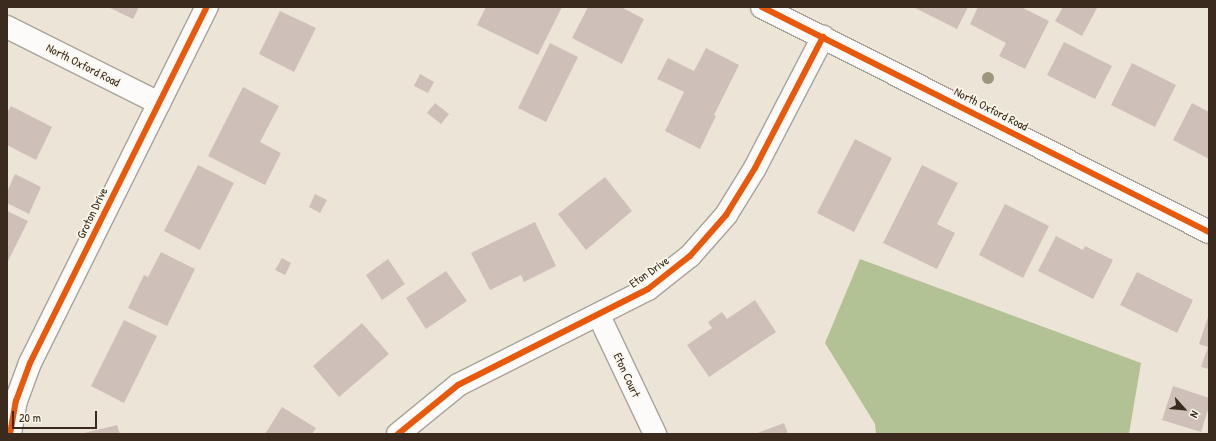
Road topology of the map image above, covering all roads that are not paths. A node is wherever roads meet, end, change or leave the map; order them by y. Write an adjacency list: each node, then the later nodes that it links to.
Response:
1 (207, 7): 5 (street, Groton Drive)
2 (762, 7): 4 (street, North Oxford Road)
3 (7, 27): 5 (street, North Oxford Road)
4 (822, 37): 6 (street, North Oxford Road); 7 (street, Eton Drive)
5 (158, 103): 8 (street, Groton Drive)
6 (1209, 232)
7 (599, 316): 9 (street, Eton Drive); 10 (street, Eton Court)
8 (10, 434)
9 (398, 434)
10 (655, 434)

